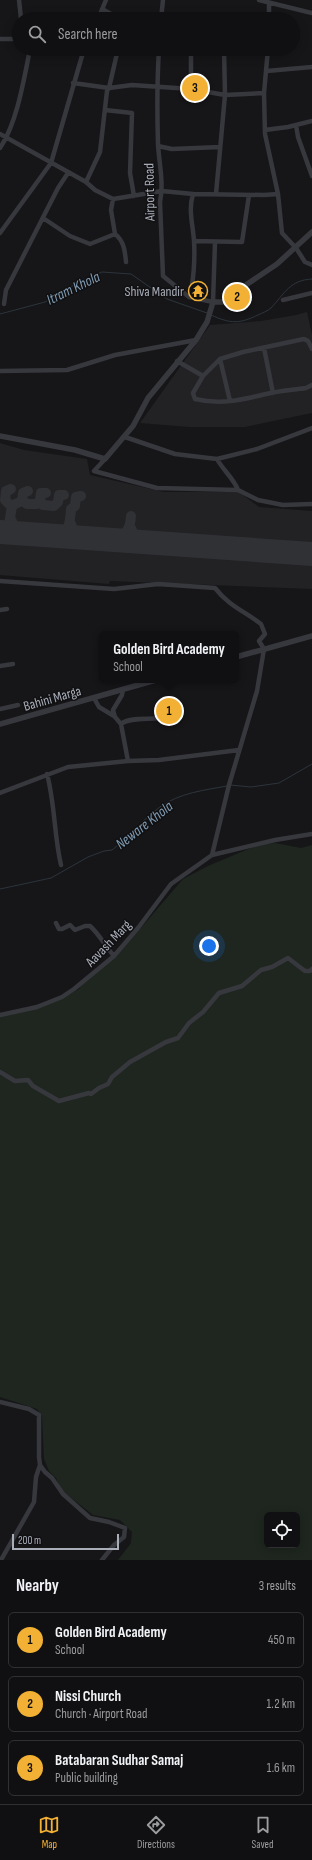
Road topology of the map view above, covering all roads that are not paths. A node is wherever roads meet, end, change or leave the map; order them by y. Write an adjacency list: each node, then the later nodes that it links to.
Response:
1 (19, 0): 9 (street)
2 (106, 0): 8 (street)
3 (163, 0): 12 (street)
4 (259, 0): 6 (street)
5 (279, 0): 7 (street)
6 (269, 4): 7 (street); 13 (street)
7 (278, 6): 14 (street)
8 (102, 9): 10 (street); 11 (street)
9 (20, 12)
10 (101, 12)
11 (107, 12)
12 (162, 12)
13 (269, 12)
14 (312, 13)
15 (12, 39): 16 (street)
16 (0, 40)
17 (28, 56): 37 (street)
18 (81, 56): 26 (street)
19 (116, 56): 28 (street)
20 (159, 56): 27 (street, Airport Road)
21 (191, 56): 29 (street)
22 (224, 56): 31 (street)
23 (268, 56): 25 (street)
24 (312, 67): 25 (street)
25 (267, 71): 30 (street)
26 (73, 83): 28 (street); 41 (street)
27 (157, 86): 28 (street); 29 (street); 38 (street, Airport Road)
28 (109, 88): 32 (street)
29 (191, 89): 31 (street)
30 (264, 93): 31 (street); 35 (street)
31 (224, 95): 39 (street)
32 (105, 110): 44 (street); 50 (street)
33 (312, 121): 34 (street)
34 (296, 125): 35 (street); 43 (street)
35 (265, 130): 48 (street)
36 (0, 134): 37 (street)
37 (6, 138): 40 (street); 41 (street)
38 (158, 146): 39 (street); 45 (street, Airport Road)
39 (220, 147): 47 (street)
40 (0, 148)
41 (51, 163): 42 (street); 54 (street)
42 (68, 173): 44 (street); 52 (street)
43 (312, 176)
44 (86, 182): 51 (street)
45 (162, 191): 46 (street); 50 (street); 64 (street, Airport Road)
46 (193, 194): 47 (street); 58 (street)
47 (216, 194): 49 (street)
48 (278, 194): 49 (street); 60 (street)
49 (249, 195): 59 (street)
50 (134, 196): 51 (street)
51 (113, 199): 57 (street)
52 (43, 218): 57 (street); 67 (street)
53 (0, 221): 54 (street)
54 (6, 223): 56 (street)
55 (312, 232): 60 (street)
56 (0, 233)
57 (115, 234): 61 (street)
58 (194, 241): 59 (street); 64 (street)
59 (215, 242): 66 (street)
60 (296, 248): 62 (street); 66 (street)
61 (126, 262)
62 (312, 265)
63 (312, 293): 65 (street)
64 (189, 297): 66 (street, Airport Road)
65 (283, 300)
66 (213, 302): 68 (street)
67 (4, 304)
68 (196, 340): 72 (street); 73 (street)
69 (264, 348): 70 (street); 71 (street); 76 (street)
70 (312, 349)
71 (220, 359): 74 (street); 77 (street)
72 (177, 361): 74 (street); 80 (street)
73 (0, 371)
74 (203, 376): 77 (street)
75 (312, 385): 76 (street)
76 (273, 393): 77 (street)
77 (230, 401)
78 (312, 428): 82 (street)
79 (0, 436): 81 (street)
80 (124, 437): 81 (street); 82 (street)
81 (105, 459): 83 (street)
82 (217, 459): 83 (street)
83 (238, 490): 84 (street)
84 (312, 504)
85 (0, 581): 89 (street)
86 (0, 610): 87 (street)
87 (7, 610)
88 (312, 636): 89 (street)
89 (264, 649): 90 (street); 102 (street)
90 (239, 656)
91 (13, 664): 92 (street)
92 (0, 666)
93 (145, 683): 94 (street, Bahini Marga)
94 (123, 689): 95 (street, Bahini Marga); 99 (street)
95 (94, 698): 99 (street); 100 (street, Bahini Marga)
96 (18, 705): 98 (street)
97 (162, 707): 101 (street)
98 (0, 709)
99 (115, 717): 101 (street)
100 (0, 724)
101 (121, 724): 103 (street)
102 (239, 750): 103 (street); 107 (street)
103 (128, 761): 104 (street)
104 (47, 774): 105 (street); 108 (street)
105 (0, 793)
106 (312, 834): 107 (street)
107 (212, 855): 110 (street, Aavash Marg)
108 (61, 865)
109 (56, 923): 110 (street)
110 (114, 956): 112 (street, Aavash Marg)
111 (312, 969): 113 (street)
112 (0, 1015)
113 (0, 1072)
114 (0, 1402): 115 (street)
115 (40, 1465): 116 (street); 117 (street)
116 (1, 1560)
117 (102, 1560)

